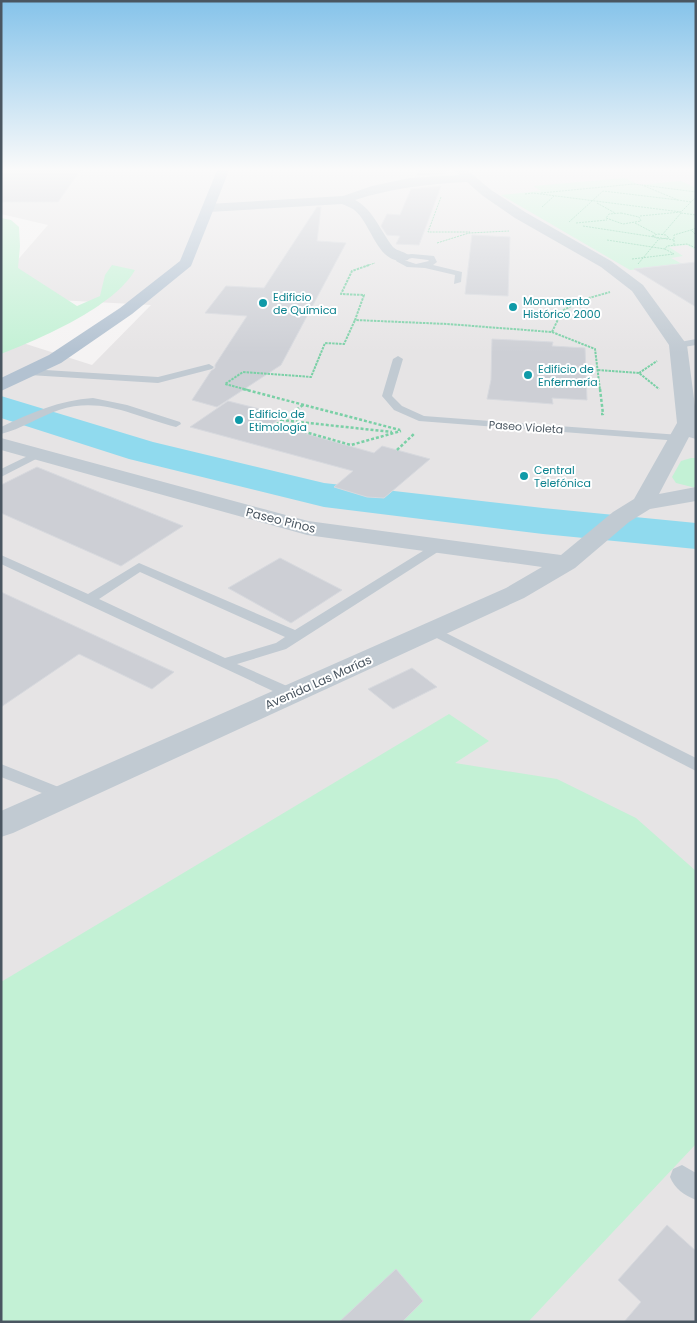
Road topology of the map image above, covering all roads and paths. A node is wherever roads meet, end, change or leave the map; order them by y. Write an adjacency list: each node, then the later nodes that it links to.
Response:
1 (199, 230): 34 (main road)
2 (375, 230): 22 (street)
3 (429, 230): 9 (path)
4 (546, 230): 30 (street)
5 (605, 230): 13 (path)
6 (647, 230): 10 (path)
7 (667, 230): 12 (path)
8 (691, 230): 11 (path); 17 (path)
9 (490, 232)
10 (656, 234): 12 (path); 13 (path)
11 (696, 234)
12 (662, 235): 16 (path)
13 (655, 239): 14 (path)
14 (659, 239): 16 (path); 19 (path)
15 (605, 240): 19 (path)
16 (663, 240): 17 (path)
17 (674, 240): 18 (path)
18 (674, 245): 20 (path); 21 (path)
19 (652, 247): 21 (path); 23 (path)
20 (696, 248)
21 (665, 249): 23 (path)
22 (403, 257): 26 (lane)
23 (644, 257): 24 (path); 25 (path)
24 (630, 259)
25 (634, 269)
26 (457, 282)
27 (355, 320): 37 (path)
28 (552, 332): 33 (path)
29 (696, 342): 30 (lane)
30 (678, 346): 46 (street)
31 (398, 360): 41 (lane, Paseo Violeta)
32 (209, 367): 34 (lane)
33 (598, 370): 36 (path); 39 (path)
34 (28, 372): 35 (main road)
35 (6, 383)
36 (660, 390)
37 (303, 405): 40 (path); 45 (path)
38 (594, 414): 39 (path)
39 (603, 414): 42 (path)
40 (282, 420): 47 (path); 47 (path)
41 (430, 420): 46 (lane, Paseo Violeta); 48 (path)
42 (606, 421)
43 (176, 424): 44 (lane)
44 (1, 431)
45 (402, 431): 47 (path); 48 (path)
46 (688, 431): 54 (street)
47 (395, 433)
48 (414, 434): 50 (path)
49 (1, 444): 51 (street, Paseo Pinos)
50 (397, 450)
51 (36, 455): 52 (lane); 55 (street, Paseo Pinos)
52 (1, 474)
53 (696, 494): 54 (street)
54 (643, 503): 56 (street, Avenida Las Marías)
55 (439, 545): 56 (street, Paseo Pinos); 60 (lane)
56 (575, 555): 59 (street, Avenida Las Marías)
57 (1, 559): 58 (lane)
58 (89, 600): 60 (lane); 61 (lane)
59 (432, 630): 62 (street, Avenida Las Marías); 63 (lane)
60 (296, 636): 61 (lane)
61 (223, 663): 62 (lane)
62 (290, 694): 65 (street, Avenida Las Marías)
63 (696, 765)
64 (1, 770): 65 (lane)
65 (65, 796): 66 (street, Avenida Las Marías)
66 (1, 825)

